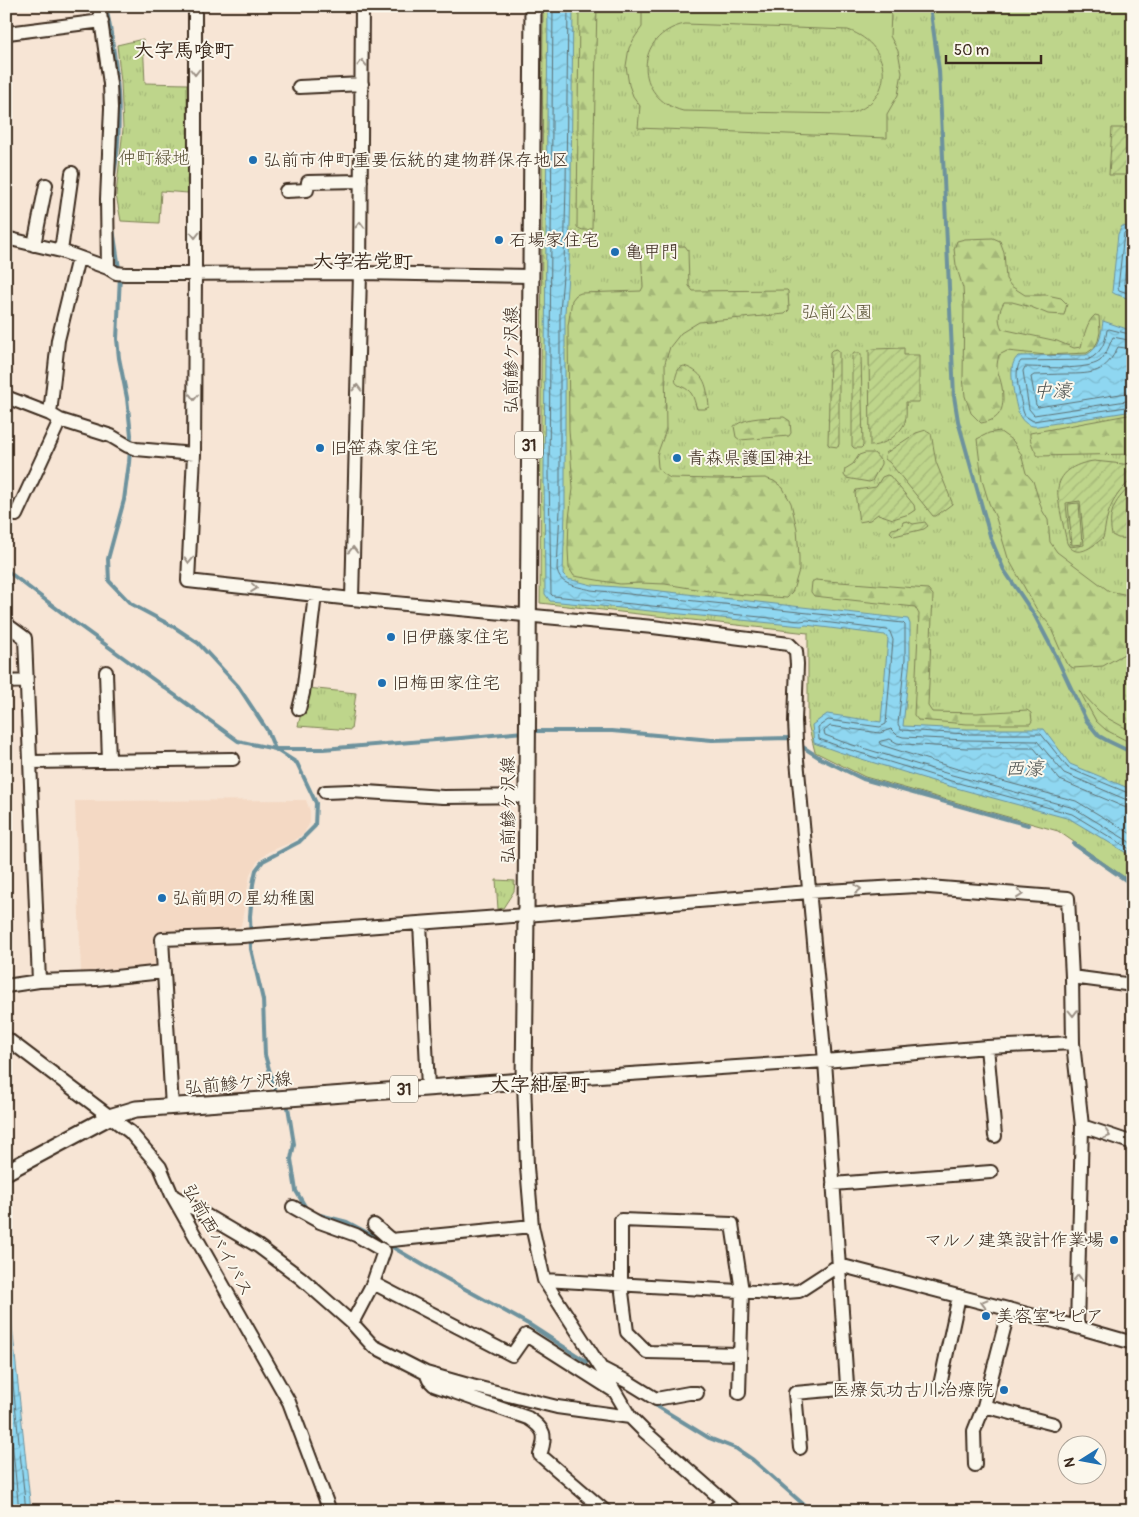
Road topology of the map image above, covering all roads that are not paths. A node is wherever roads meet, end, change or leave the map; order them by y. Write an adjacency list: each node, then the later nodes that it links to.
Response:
1 (99, 6): 5 (street)
2 (195, 6): 18 (street, one-way to 18)
3 (362, 6): 7 (street, one-way to 3)
4 (533, 6): 20 (main road, 弘前鰺ケ沢線 / 31)
5 (102, 21): 6 (street); 17 (street)
6 (8, 33)
7 (362, 84): 8 (street); 10 (street)
8 (299, 87)
9 (72, 174): 15 (street)
10 (361, 181): 12 (street); 19 (street, one-way to 10)
11 (46, 185): 14 (street)
12 (286, 191)
13 (6, 238): 14 (street)
14 (34, 244): 15 (street)
15 (61, 251): 16 (street)
16 (78, 258): 17 (street); 22 (street)
17 (116, 271): 18 (street)
18 (196, 273): 19 (street); 23 (street, one-way to 23)
19 (360, 273): 20 (street); 26 (street, one-way to 19)
20 (530, 276): 27 (main road, 弘前鰺ケ沢線 / 31)
21 (6, 397): 22 (street)
22 (55, 417): 23 (street); 24 (street)
23 (194, 454): 25 (street, one-way to 25)
24 (16, 515)
25 (314, 595): 26 (street); 32 (street)
26 (352, 599): 27 (street)
27 (528, 615): 37 (main road, 弘前鰺ケ沢線 / 31); 38 (street)
28 (6, 624): 30 (street)
29 (106, 672): 34 (street)
30 (26, 681): 31 (street); 35 (street)
31 (6, 682)
32 (299, 709)
33 (233, 759): 34 (street)
34 (109, 761): 35 (street)
35 (31, 762): 43 (street)
36 (325, 792): 37 (street)
37 (527, 796): 39 (main road, 弘前鰺ケ沢線 / 31)
38 (809, 892): 39 (street); 42 (street, one-way to 42); 49 (street)
39 (526, 915): 40 (street); 50 (main road, 弘前鰺ケ沢線 / 31)
40 (420, 923): 41 (street); 51 (street)
41 (164, 972): 43 (street); 52 (street)
42 (1072, 977): 44 (street); 47 (street, one-way to 47)
43 (39, 981): 45 (street)
44 (1133, 985)
45 (6, 986)
46 (6, 1038): 53 (street, 弘前西バイパス)
47 (1073, 1042): 48 (street); 54 (street)
48 (987, 1048): 49 (street); 55 (street)
49 (825, 1061): 50 (street); 59 (street)
50 (524, 1081): 51 (main road, 弘前鰺ケ沢線 / 31); 63 (street)
51 (428, 1087): 52 (main road, 弘前鰺ケ沢線 / 31)
52 (172, 1108): 53 (main road, 弘前鰺ケ沢線 / 31)
53 (109, 1116): 57 (main road, 弘前鰺ケ沢線 / 31); 60 (street, 弘前西バイパス)
54 (1082, 1126): 56 (street, one-way to 56); 72 (street, one-way to 54)
55 (995, 1136)
56 (1133, 1143)
57 (6, 1172)
58 (990, 1172): 59 (street)
59 (833, 1184): 64 (street)
60 (172, 1195): 71 (street); 87 (street, 弘前西バイパス)
61 (293, 1207): 66 (street)
62 (374, 1225): 63 (street)
63 (532, 1226): 65 (street)
64 (839, 1265): 68 (street); 69 (street); 84 (street)
65 (544, 1280): 67 (street); 75 (street)
66 (373, 1283): 71 (street); 78 (street)
67 (621, 1284): 68 (street); 68 (street); 74 (street)
68 (742, 1291): 74 (street)
69 (959, 1296): 70 (street, one-way to 69); 77 (street)
70 (1009, 1309): 72 (street); 81 (street)
71 (352, 1323): 76 (street)
72 (1077, 1327): 73 (street)
73 (1133, 1343)
74 (740, 1354): 80 (street)
75 (601, 1368): 78 (street); 79 (street)
76 (426, 1372): 82 (street); 88 (street)
77 (940, 1385)
78 (616, 1392): 82 (street)
79 (697, 1393)
80 (739, 1393)
81 (984, 1406): 83 (street); 85 (street)
82 (630, 1416): 86 (street)
83 (1054, 1424)
84 (800, 1448)
85 (975, 1465)
86 (724, 1501): 89 (street); 90 (street)
87 (330, 1511)
88 (605, 1511)
89 (712, 1511)
90 (735, 1511)

